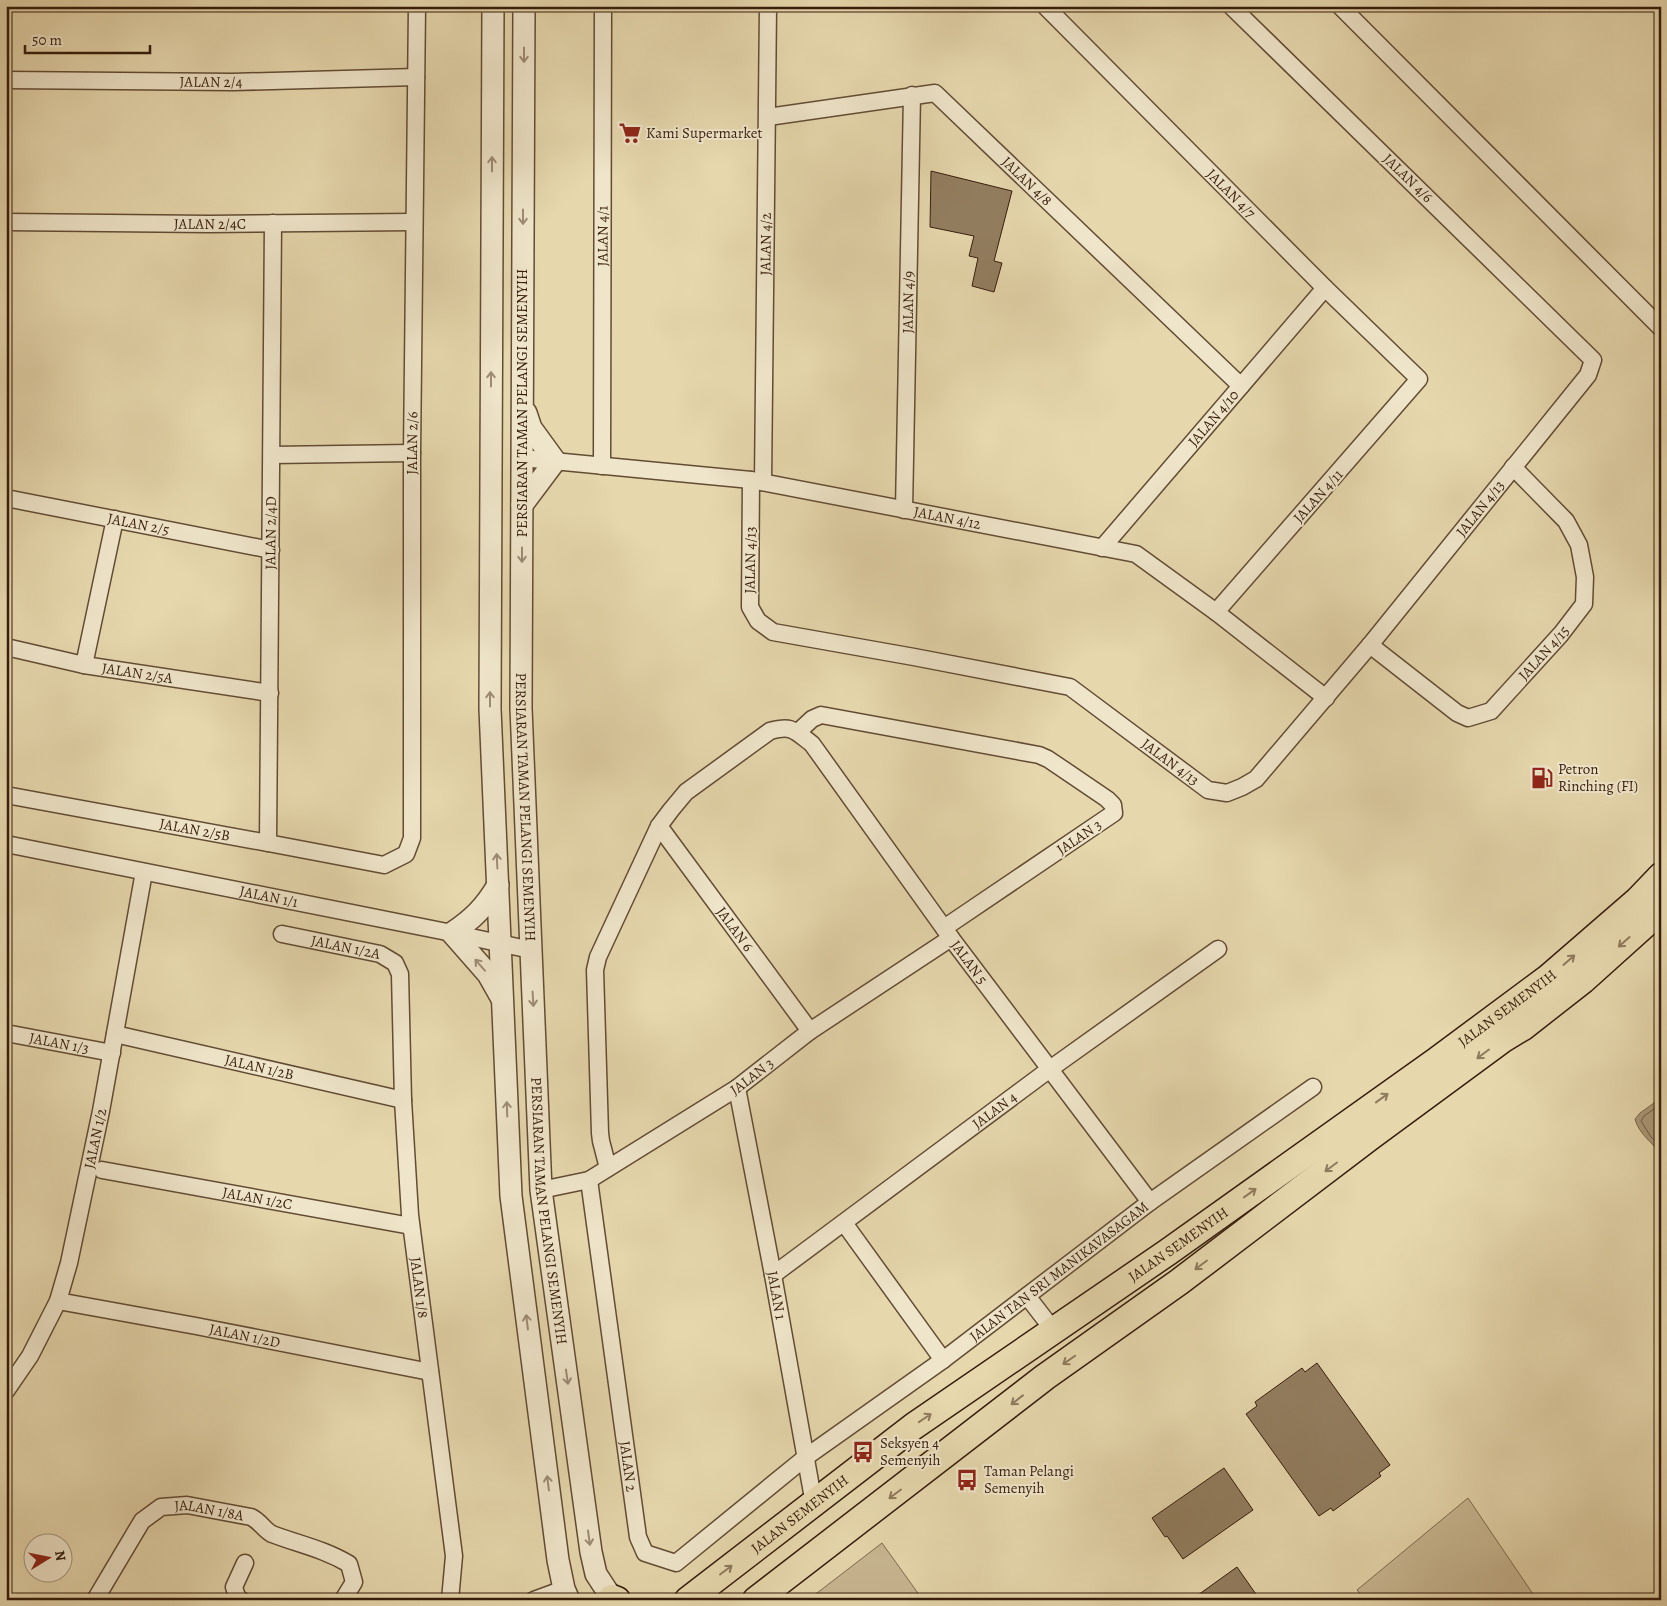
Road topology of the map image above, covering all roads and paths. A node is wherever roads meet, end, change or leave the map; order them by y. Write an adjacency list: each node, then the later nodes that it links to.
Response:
1 (417, 6): 9 (street, JALAN 2/6)
2 (493, 6): 22 (street, PERSIARAN TAMAN PELANGI SEMENYIH, one-way to 2)
3 (524, 6): 21 (street, PERSIARAN TAMAN PELANGI SEMENYIH, one-way to 21)
4 (603, 6): 27 (street, JALAN 4/1)
5 (768, 6): 12 (street, JALAN 4/2)
6 (1045, 6): 16 (street, JALAN 4/7)
7 (1231, 6): 18 (street, JALAN 4/6)
8 (1340, 6): 17 (street)
9 (416, 77): 10 (street, JALAN 2/4); 14 (street, JALAN 2/6)
10 (6, 80)
11 (912, 96): 12 (street, JALAN 4/8); 20 (street, JALAN 4/8); 33 (street, JALAN 4/9)
12 (768, 117): 29 (street, JALAN 4/2)
13 (6, 222): 15 (street, JALAN 2/4C)
14 (414, 222): 15 (street, JALAN 2/4C); 23 (street, JALAN 2/6)
15 (273, 223): 24 (street, JALAN 2/4D)
16 (1325, 288): 19 (street, JALAN 4/7); 20 (street, JALAN 4/10)
17 (1661, 328)
18 (1586, 351): 28 (street, JALAN 4/13)
19 (1419, 379): 37 (street, JALAN 4/11)
20 (1241, 386): 35 (street, JALAN 4/10)
21 (522, 403): 25 (street, PERSIARAN TAMAN PELANGI SEMENYIH); 26 (street)
22 (491, 410): 25 (street); 31 (street, PERSIARAN TAMAN PELANGI SEMENYIH)
23 (412, 453): 24 (street); 48 (street, JALAN 2/6)
24 (272, 455): 36 (street, JALAN 2/4D)
25 (522, 458): 26 (street, JALAN 4/12); 31 (street); 32 (street, PERSIARAN TAMAN PELANGI SEMENYIH)
26 (555, 461): 27 (street, JALAN 4/12); 32 (street)
27 (602, 466): 29 (street, JALAN 4/12)
28 (1513, 467): 38 (street, JALAN 4/13); 38 (street, JALAN 4/15)
29 (757, 481): 33 (street, JALAN 4/12); 42 (street, JALAN 4/13)
30 (6, 498): 34 (street, JALAN 2/5)
31 (491, 499): 51 (street, PERSIARAN TAMAN PELANGI SEMENYIH, one-way to 31)
32 (522, 505): 58 (street, PERSIARAN TAMAN PELANGI SEMENYIH, one-way to 58)
33 (904, 510): 35 (street, JALAN 4/12)
34 (115, 520): 36 (street, JALAN 2/5); 40 (street)
35 (1102, 548): 37 (street, JALAN 4/12)
36 (272, 550): 41 (street, JALAN 2/4D)
37 (1216, 612): 42 (street, JALAN 4/12)
38 (1370, 645): 42 (street, JALAN 4/13)
39 (6, 647): 40 (street, JALAN 2/5A)
40 (84, 665): 41 (street, JALAN 2/5A)
41 (270, 693): 46 (street, JALAN 2/4D)
42 (1326, 698)
43 (791, 729): 45 (street); 54 (street, JALAN 5); 54 (street, JALAN 3)
44 (6, 795): 46 (street, JALAN 2/5B)
45 (659, 826): 61 (street, JALAN 6); 70 (street)
46 (268, 842): 48 (street, JALAN 2/5B)
47 (6, 844): 49 (street, JALAN 1/1)
48 (384, 865)
49 (144, 872): 53 (street, JALAN 1/1); 63 (street, JALAN 1/2)
50 (1661, 876): 81 (main road, JALAN SEMENYIH, one-way to 50)
51 (498, 885): 53 (street); 56 (street, PERSIARAN TAMAN PELANGI SEMENYIH)
52 (1661, 910): 96 (main road, JALAN SEMENYIH, one-way to 96)
53 (452, 933): 56 (street, JALAN 1/1); 60 (street, one-way to 53)
54 (948, 933): 61 (street, JALAN 3); 65 (street, JALAN 5)
55 (282, 934): 59 (street, JALAN 1/2A)
56 (500, 945): 58 (street, JALAN 1/1); 60 (street, PERSIARAN TAMAN PELANGI SEMENYIH)
57 (1218, 949): 65 (street, JALAN 4)
58 (530, 950): 73 (street, PERSIARAN TAMAN PELANGI SEMENYIH, one-way to 73)
59 (400, 974): 68 (street, JALAN 1/8)
60 (503, 1000): 69 (street, PERSIARAN TAMAN PELANGI SEMENYIH, one-way to 60)
61 (810, 1031): 67 (street, JALAN 3)
62 (6, 1033): 64 (street, JALAN 1/3)
63 (115, 1034): 64 (street, JALAN 1/2); 68 (street, JALAN 1/2B)
64 (112, 1053): 80 (street, JALAN 1/2)
65 (1050, 1069): 74 (street, JALAN 5); 75 (street, JALAN 4)
66 (1313, 1087): 74 (street, JALAN TAN SRI MANIKAVASAGAM)
67 (737, 1088): 70 (street, JALAN 3); 78 (street, JALAN 1)
68 (403, 1100): 76 (street, JALAN 1/8)
69 (508, 1149): 73 (street); 77 (street, PERSIARAN TAMAN PELANGI SEMENYIH)
70 (608, 1168): 72 (street, JALAN 3)
71 (102, 1170): 76 (street, JALAN 1/2C)
72 (589, 1180): 73 (street, JALAN 3); 85 (street, JALAN 2)
73 (541, 1190): 77 (street); 89 (street, PERSIARAN TAMAN PELANGI SEMENYIH, one-way to 89)
74 (1150, 1202): 79 (street, JALAN TAN SRI MANIKAVASAGAM)
75 (844, 1223): 78 (street, JALAN 4); 82 (street)
76 (411, 1226): 83 (street, JALAN 1/8)
77 (514, 1228): 88 (street, PERSIARAN TAMAN PELANGI SEMENYIH, one-way to 77)
78 (773, 1275): 85 (street, JALAN 1)
79 (1027, 1296): 81 (street); 82 (street, JALAN TAN SRI MANIKAVASAGAM)
80 (58, 1301): 83 (street, JALAN 1/2D); 84 (street, JALAN 1/2)
81 (1054, 1331): 86 (main road, JALAN SEMENYIH, one-way to 81)
82 (943, 1360): 85 (street, JALAN TAN SRI MANIKAVASAGAM)
83 (430, 1372): 93 (street, JALAN 1/8)
84 (6, 1391)
85 (806, 1457): 86 (street, JALAN 1)
86 (814, 1504): 95 (main road, JALAN SEMENYIH, one-way to 86)
87 (246, 1563): 91 (street)
88 (566, 1594): 94 (street)
89 (614, 1599)
90 (95, 1600): 92 (street, JALAN 1/8A)
91 (241, 1600)
92 (343, 1600)
93 (450, 1600)
94 (534, 1600)
95 (688, 1600)
96 (756, 1600)

